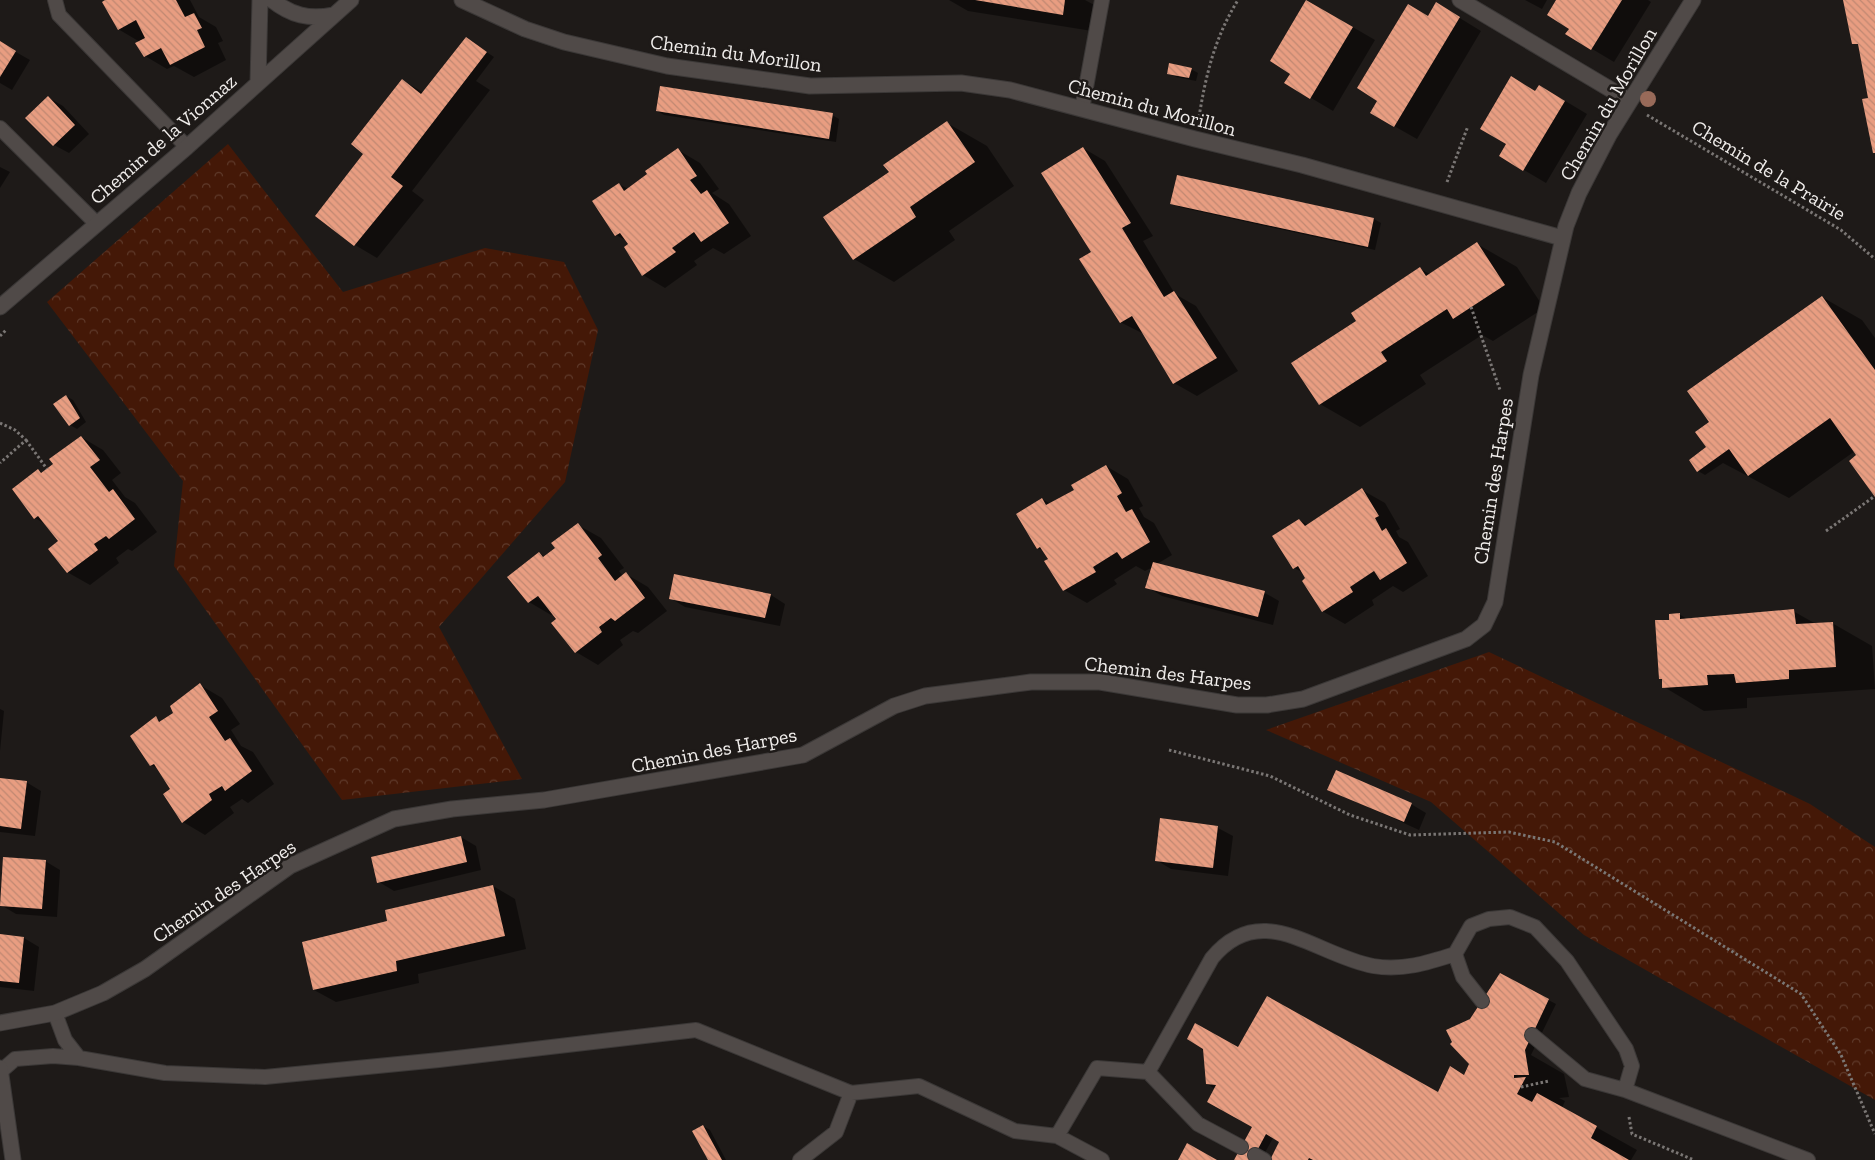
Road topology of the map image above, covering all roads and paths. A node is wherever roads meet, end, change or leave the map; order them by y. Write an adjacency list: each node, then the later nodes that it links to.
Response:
1 (55, 0): 18 (lane)
2 (260, 0): 11 (street)
3 (272, 0): 10 (street)
4 (351, 0): 10 (street, Chemin de la Vionnaz)
5 (462, 0): 13 (street, Chemin du Morillon)
6 (1102, 0): 13 (lane)
7 (1238, 0): 17 (path)
8 (1460, 0): 12 (street)
9 (1694, 0): 12 (street, Chemin du Morillon)
10 (333, 15): 11 (street, Chemin de la Vionnaz)
11 (258, 83): 18 (street, Chemin de la Vionnaz)
12 (1630, 101): 21 (street, Chemin du Morillon)
13 (1082, 110): 17 (street, Chemin du Morillon)
14 (1643, 112): 22 (path, Chemin de la Prairie)
15 (1468, 126): 19 (path)
16 (0, 128): 20 (lane)
17 (1195, 139): 19 (street, Chemin du Morillon)
18 (187, 147): 20 (street, Chemin de la Vionnaz)
19 (1439, 203): 21 (street, Chemin du Morillon)
20 (97, 224): 23 (street, Chemin de la Vionnaz)
21 (1562, 238): 35 (street, Chemin des Harpes)
22 (1875, 259)
23 (0, 306)
24 (1471, 307): 25 (path)
25 (1500, 390)
26 (0, 423): 27 (path)
27 (26, 440): 28 (path); 29 (path)
28 (0, 463)
29 (47, 468)
30 (1875, 496): 31 (path)
31 (1826, 531)
32 (1169, 750): 44 (path)
33 (1455, 954): 34 (lane); 41 (lane); 42 (lane)
34 (1482, 1001)
35 (56, 1013): 36 (street, Chemin des Harpes); 38 (lane)
36 (0, 1023)
37 (1532, 1035): 42 (lane)
38 (79, 1058): 40 (lane); 43 (lane)
39 (0, 1068): 40 (street)
40 (0, 1072): 47 (street)
41 (1148, 1072): 45 (lane); 46 (lane)
42 (1625, 1090): 50 (path); 51 (lane)
43 (851, 1093): 45 (lane); 48 (lane)
44 (1875, 1134)
45 (1057, 1136): 49 (lane)
46 (1241, 1147)
47 (12, 1160)
48 (800, 1160)
49 (1102, 1160)
50 (1694, 1160)
51 (1808, 1160)

